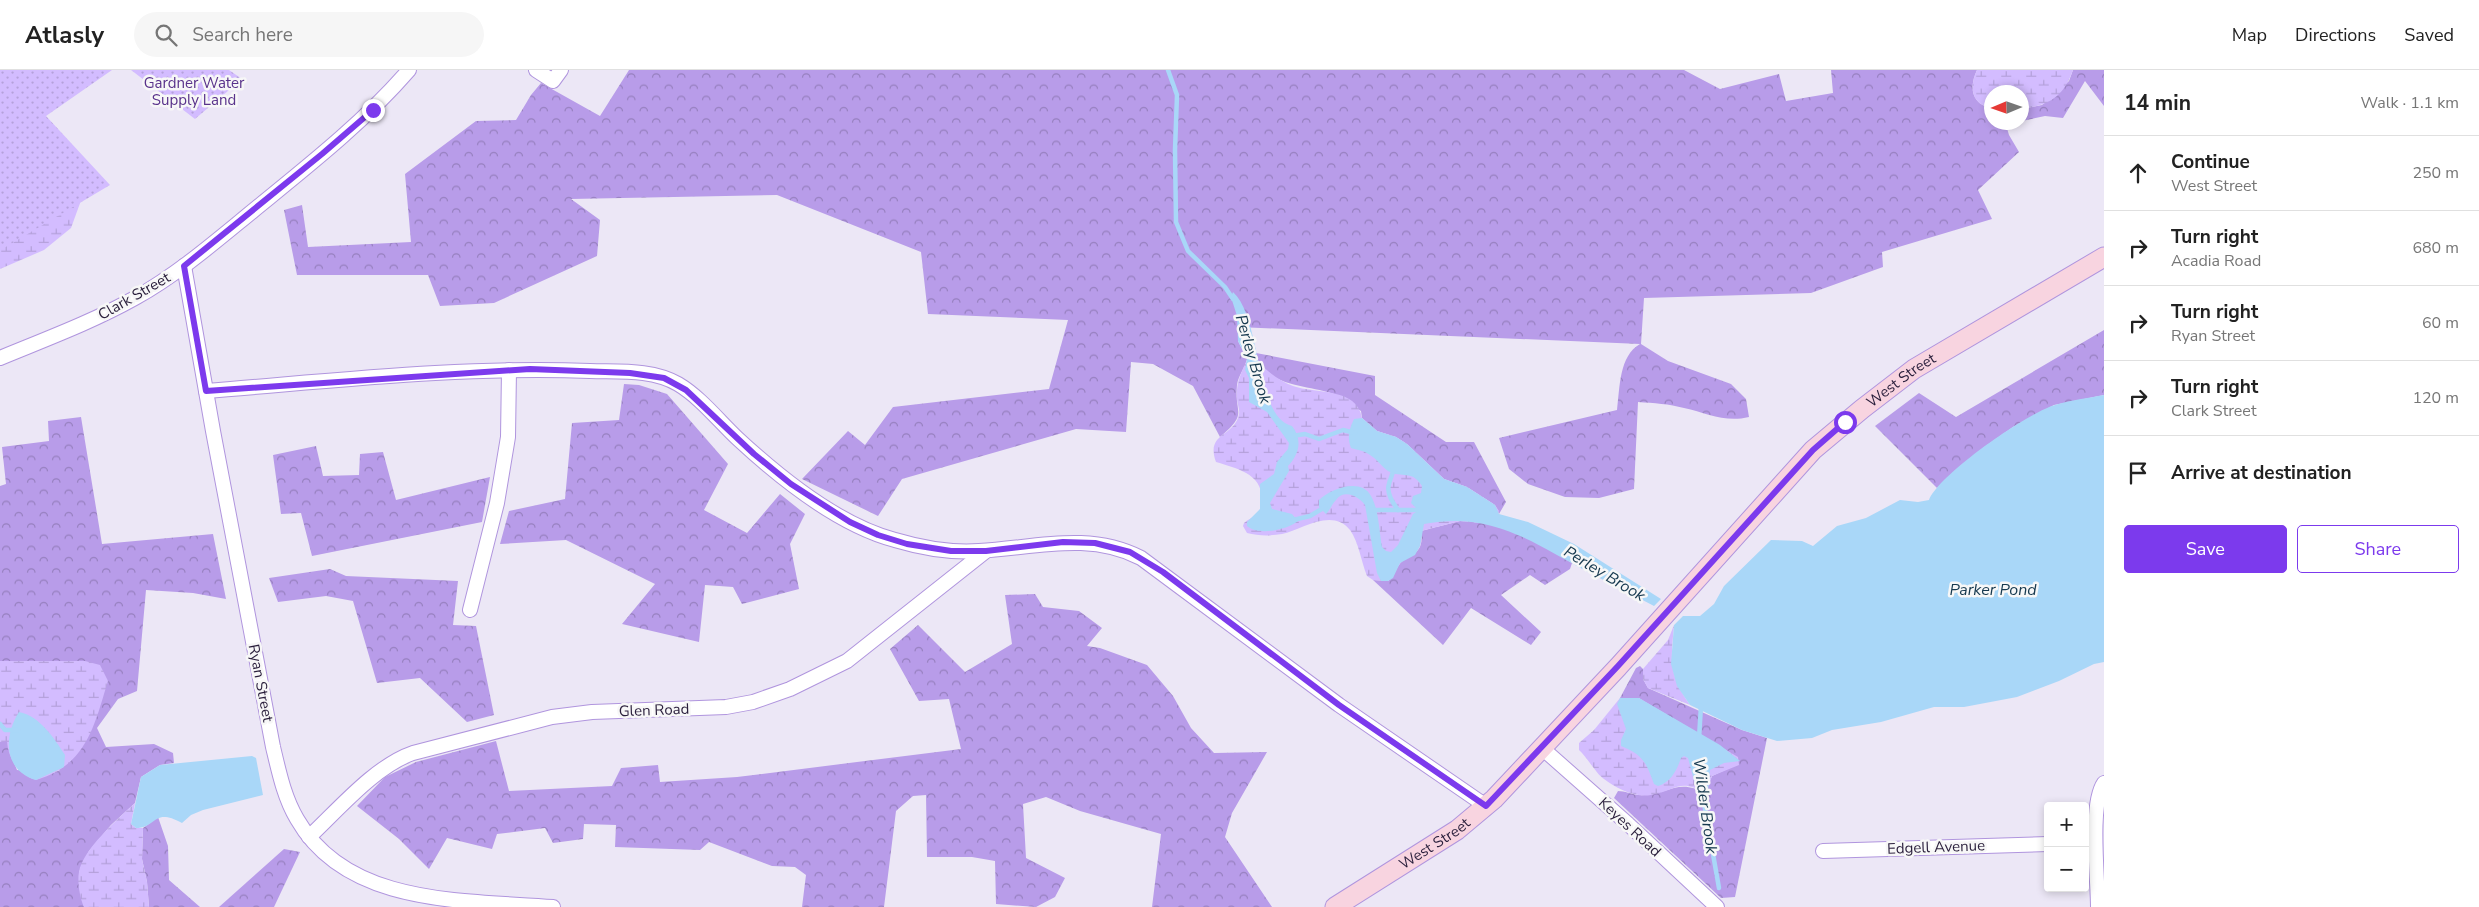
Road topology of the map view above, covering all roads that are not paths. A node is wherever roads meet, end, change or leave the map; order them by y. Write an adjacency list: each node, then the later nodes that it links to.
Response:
1 (409, 70): 5 (street, Clark Street)
2 (536, 70): 3 (street)
3 (561, 70)
4 (2104, 257): 11 (main road, West Street)
5 (184, 266): 6 (street, Clark Street); 8 (street, Ryan Street)
6 (0, 358)
7 (509, 370): 8 (street); 9 (street); 10 (street)
8 (206, 391): 14 (street, Ryan Street)
9 (986, 551): 13 (street); 14 (street, Glen Road)
10 (470, 610)
11 (1542, 748): 13 (main road, West Street); 20 (street, Keyes Road)
12 (2104, 783): 15 (street)
13 (1486, 806): 19 (main road, West Street)
14 (309, 837): 18 (street, Ryan Street)
15 (2091, 843): 21 (street)
16 (2044, 844): 17 (street, Edgell Avenue)
17 (1824, 851)
18 (553, 907)
19 (1335, 907)
20 (1717, 907)
21 (2098, 907)

